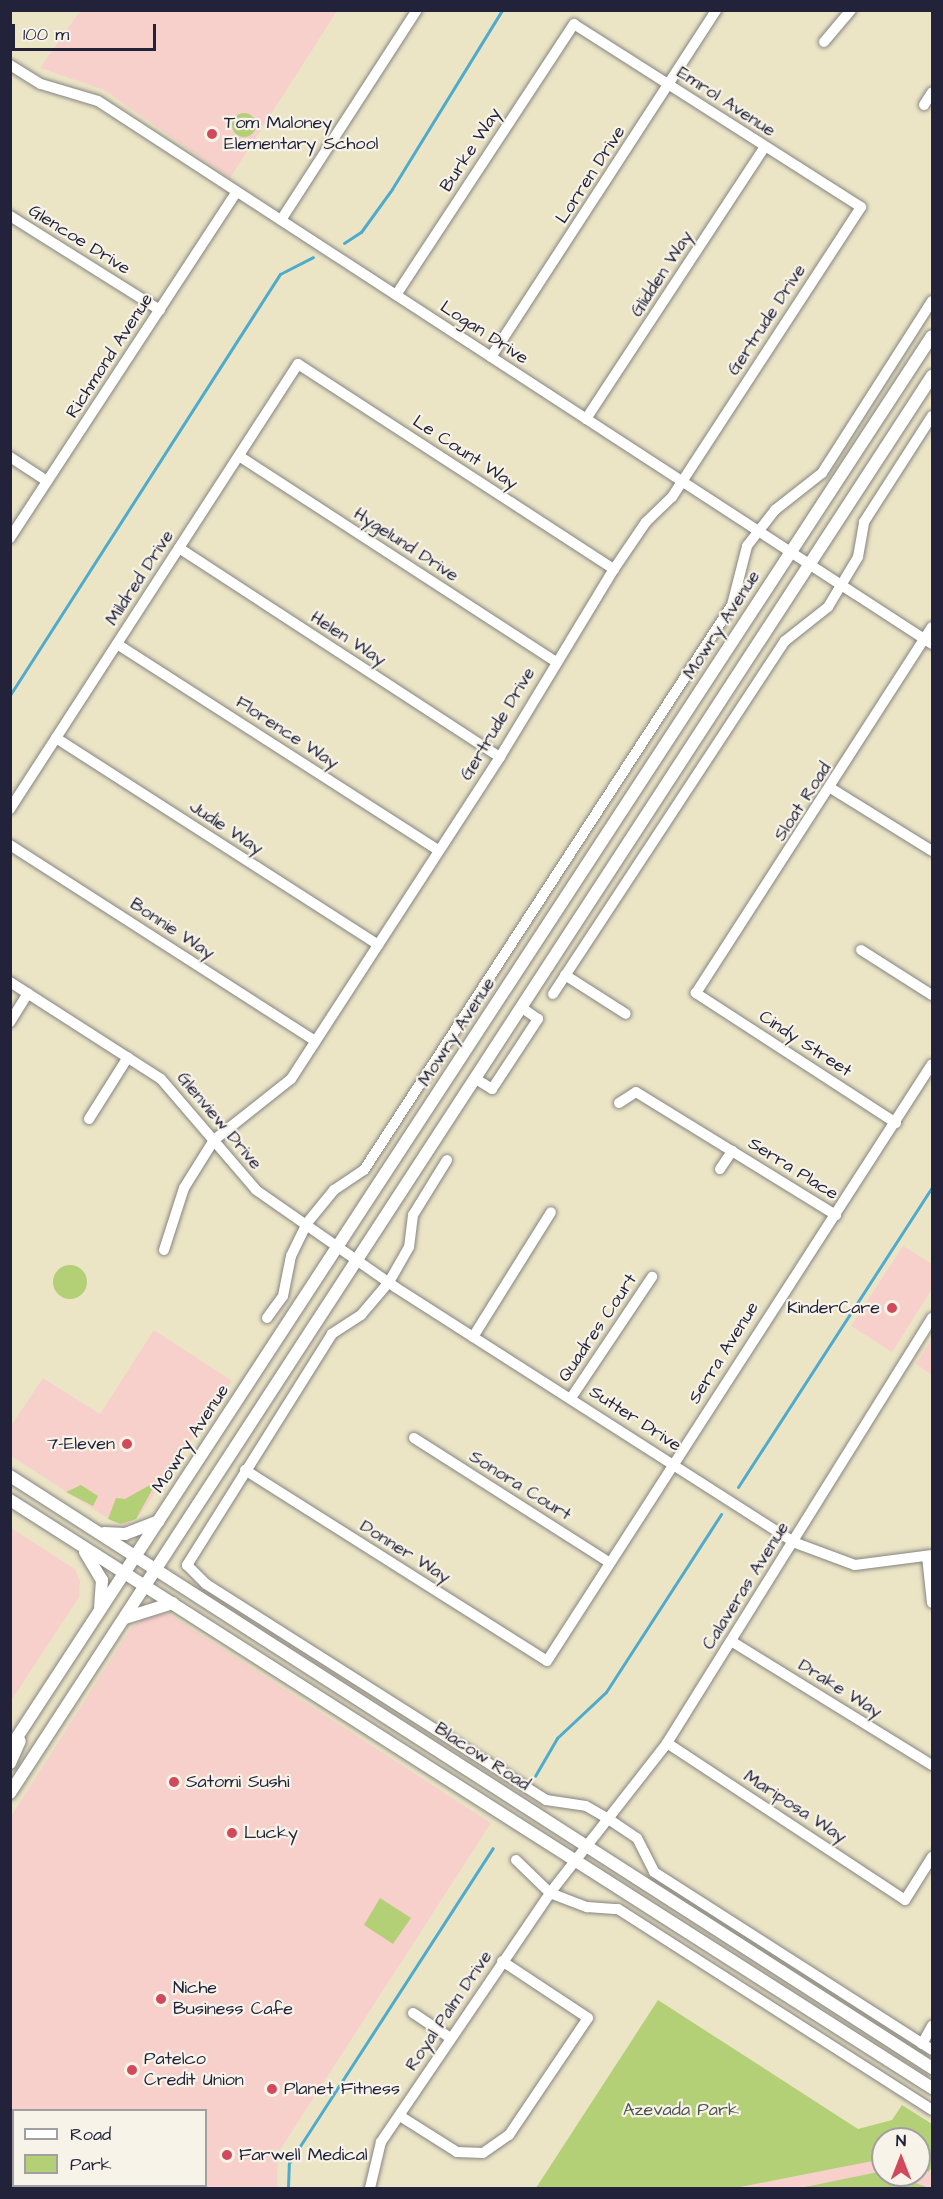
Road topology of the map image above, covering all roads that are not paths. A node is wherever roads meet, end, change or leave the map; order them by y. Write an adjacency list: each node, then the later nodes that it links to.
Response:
1 (417, 10): 14 (street)
2 (716, 10): 7 (street, Lorren Drive)
3 (851, 10): 5 (street)
4 (574, 24): 7 (street, Emrol Avenue); 15 (street, Burke Way)
5 (824, 42)
6 (10, 65): 11 (street, Logan Drive)
7 (670, 85): 10 (street, Emrol Avenue); 19 (street, Lorren Drive)
8 (933, 92): 9 (street)
9 (924, 105)
10 (765, 146): 12 (street, Emrol Avenue); 23 (street, Glidden Way)
11 (236, 192): 14 (street, Logan Drive); 17 (street, Richmond Avenue)
12 (861, 207): 26 (street, Gertrude Drive)
13 (10, 216): 17 (street, Glencoe Drive)
14 (281, 220): 15 (street, Logan Drive)
15 (396, 295): 19 (street, Logan Drive)
16 (933, 301): 28 (street, Mowry Avenue)
17 (160, 310): 27 (street, Richmond Avenue)
18 (933, 336): 31 (main road, Mowry Avenue)
19 (491, 357): 23 (street, Logan Drive)
20 (298, 364): 24 (street, Mildred Drive); 33 (street, Le Count Way)
21 (933, 376): 32 (main road)
22 (933, 417): 34 (street)
23 (586, 419): 26 (street, Logan Drive)
24 (239, 456): 30 (street, Mildred Drive); 38 (street, Hygelund Drive)
25 (10, 457): 27 (street)
26 (682, 479): 28 (street, Logan Drive); 33 (street, Gertrude Drive)
27 (47, 482): 29 (street, Richmond Avenue)
28 (758, 531): 31 (street, Logan Drive); 70 (street, Mowry Avenue)
29 (10, 538)
30 (179, 548): 37 (street, Mildred Drive); 40 (street, Helen Way)
31 (791, 552): 32 (street, Logan Drive); 71 (main road, Mowry Avenue)
32 (811, 565): 34 (street, Logan Drive); 54 (main road)
33 (614, 569): 38 (street, Gertrude Drive)
34 (842, 585): 36 (street, Logan Drive); 48 (street)
35 (933, 627): 36 (street, Sloat Road)
36 (929, 641): 41 (street, Sloat Road)
37 (117, 644): 39 (street, Mildred Drive); 44 (street, Florence Way)
38 (556, 662): 40 (street, Gertrude Drive)
39 (56, 738): 42 (street, Mildred Drive); 46 (street, Judie Way)
40 (500, 757): 44 (street, Gertrude Drive)
41 (832, 789): 45 (street); 51 (street, Sloat Road)
42 (10, 809)
43 (10, 845): 57 (street, Bonnie Way)
44 (438, 850): 46 (street, Gertrude Drive)
45 (933, 851)
46 (378, 945): 57 (street, Gertrude Drive)
47 (861, 950): 53 (street)
48 (565, 975): 52 (street); 55 (street)
49 (10, 982): 50 (street, Glenview Drive)
50 (28, 993): 56 (street); 58 (street, Glenview Drive)
51 (696, 993): 63 (street, Cindy Street)
52 (553, 994)
53 (933, 995)
54 (522, 1008): 60 (main road); 60 (street)
55 (626, 1014)
56 (10, 1022)
57 (315, 1041): 64 (street, Gertrude Drive)
58 (128, 1058): 62 (street); 64 (street, Glenview Drive)
59 (933, 1064): 63 (street, Serra Avenue)
60 (476, 1079): 73 (main road)
61 (619, 1103): 65 (street, Serra Place)
62 (89, 1119)
63 (896, 1123): 69 (street, Serra Avenue)
64 (214, 1140): 70 (street, Glenview Drive); 72 (street, Gertrude Drive)
65 (732, 1151): 67 (street, Serra Place); 69 (street, Serra Place)
66 (447, 1160): 75 (street)
67 (720, 1169)
68 (551, 1212): 78 (street)
69 (836, 1215): 81 (street, Serra Avenue)
70 (307, 1223): 71 (street, Glenview Drive); 76 (street, Mowry Avenue)
71 (337, 1248): 73 (street, Sutter Drive); 85 (main road, Mowry Avenue)
72 (164, 1250)
73 (357, 1261): 75 (street, Sutter Drive); 92 (main road)
74 (652, 1277): 79 (street, Quadres Court)
75 (389, 1282): 78 (street, Sutter Drive); 82 (street)
76 (267, 1318)
77 (933, 1318): 88 (street, Calaveras Avenue)
78 (473, 1337): 79 (street, Sutter Drive)
79 (571, 1398): 81 (street, Sutter Drive)
80 (414, 1438): 91 (street, Sonora Court)
81 (674, 1463): 88 (street, Sutter Drive); 91 (street, Serra Avenue)
82 (245, 1470): 100 (street, Donner Way); 107 (street, Blacow Road)
83 (10, 1476): 86 (main road, Blacow Road)
84 (10, 1500): 87 (main road, Blacow Road)
85 (160, 1520): 86 (main road); 89 (main road, Mowry Avenue)
86 (101, 1533): 89 (main road, Blacow Road)
87 (66, 1536): 93 (main road, Blacow Road); 97 (main road)
88 (794, 1542): 90 (street, Sutter Drive); 99 (street, Calaveras Avenue)
89 (138, 1555): 92 (main road, Blacow Road); 93 (main road, Mowry Avenue)
90 (930, 1556): 96 (street)
91 (609, 1562): 100 (street, Serra Avenue)
92 (158, 1568): 94 (main road); 108 (main road, Blacow Road)
93 (126, 1573): 94 (main road, Blacow Road); 97 (main road, Mowry Avenue)
94 (146, 1586): 95 (main road, Blacow Road); 98 (main road)
95 (173, 1603): 98 (main road); 111 (main road, Blacow Road)
96 (933, 1603)
97 (98, 1615): 101 (main road, Mowry Avenue)
98 (124, 1619): 106 (main road)
99 (731, 1641): 102 (street, Calaveras Avenue); 105 (street, Drake Way)
100 (547, 1661)
101 (29, 1720): 103 (main road, Mowry Avenue); 104 (main road)
102 (667, 1743): 107 (street, Calaveras Avenue); 109 (street, Mariposa Way)
103 (10, 1748)
104 (10, 1762)
105 (933, 1766)
106 (10, 1793)
107 (610, 1820): 108 (street, Calaveras Avenue); 117 (street, Blacow Road)
108 (589, 1848): 111 (street, Calaveras Avenue); 119 (main road, Blacow Road)
109 (933, 1857)
110 (516, 1860): 112 (street)
111 (576, 1862): 112 (street, Royal Palm Drive); 120 (main road, Blacow Road)
112 (550, 1893): 113 (street, Royal Palm Drive); 121 (street)
113 (502, 1961): 116 (street, Royal Palm Drive); 122 (street)
114 (413, 2013): 116 (street)
115 (933, 2026): 117 (street)
116 (449, 2037): 122 (street, Royal Palm Drive)
117 (922, 2044): 118 (street, Blacow Road)
118 (933, 2050)
119 (933, 2068)
120 (933, 2088)
121 (933, 2110)
122 (400, 2116): 123 (street, Royal Palm Drive)
123 (370, 2188)

